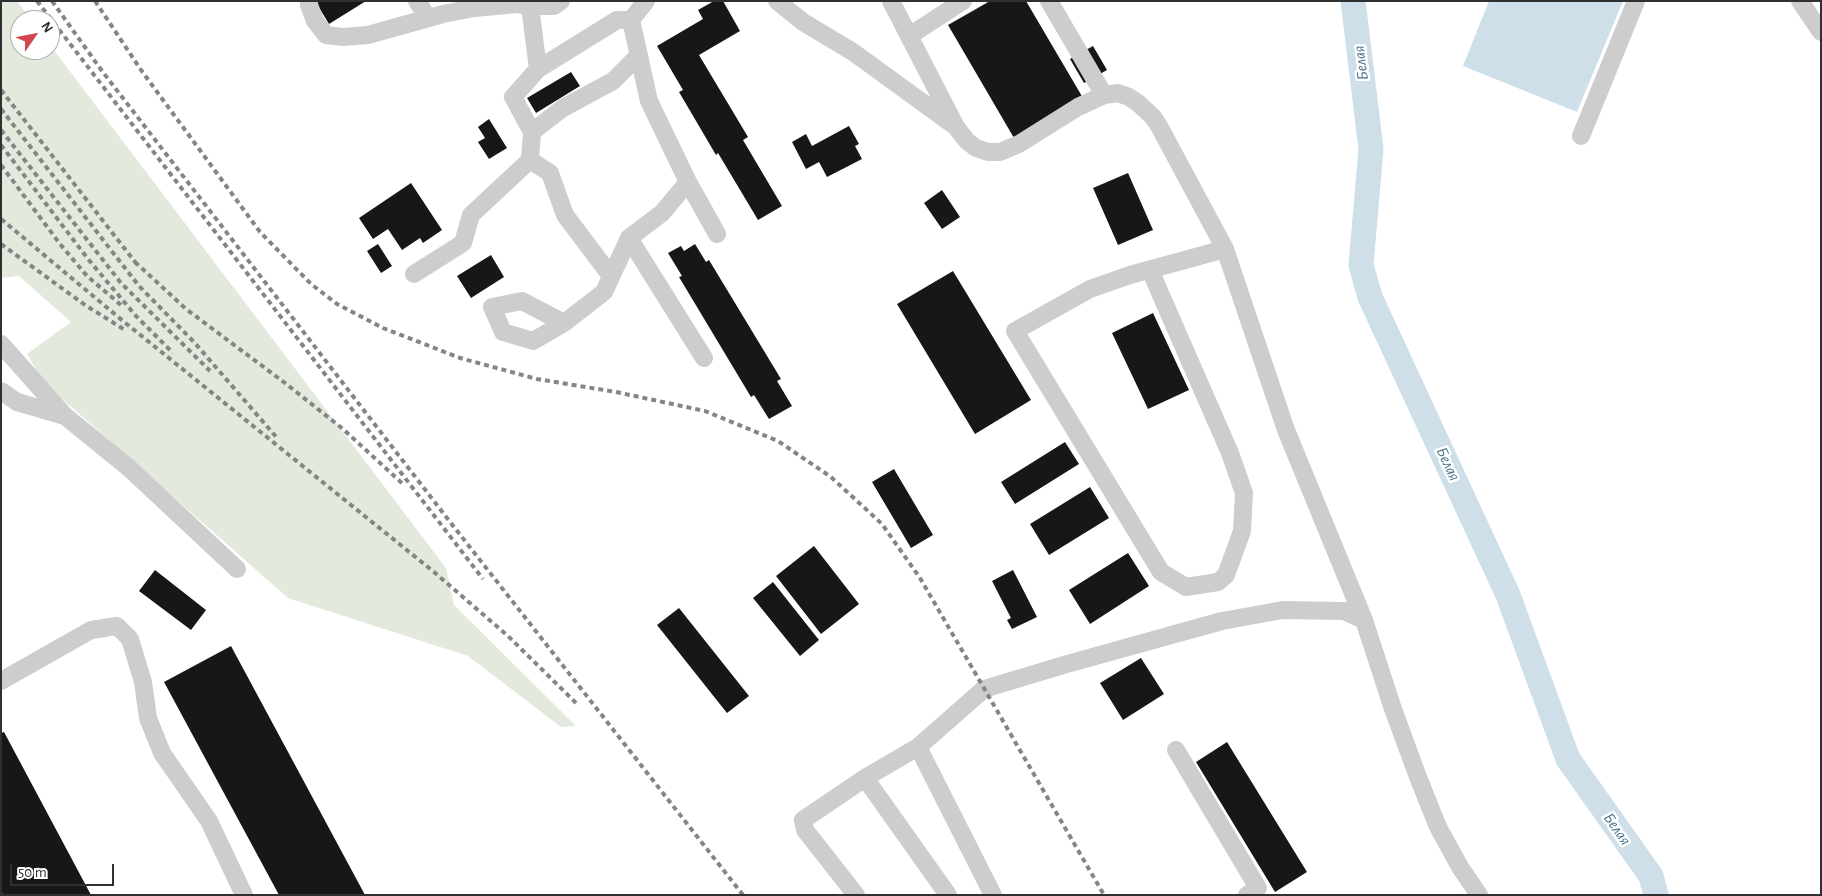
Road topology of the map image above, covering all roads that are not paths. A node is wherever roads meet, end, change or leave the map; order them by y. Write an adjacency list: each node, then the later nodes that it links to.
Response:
1 (309, 1): 12 (lane)
2 (417, 1): 12 (lane)
3 (561, 1): 11 (lane)
4 (646, 1): 13 (lane)
5 (777, 1): 19 (lane)
6 (891, 1): 15 (lane)
7 (963, 1): 15 (lane)
8 (1049, 1): 18 (lane)
9 (1636, 1): 21 (lane)
10 (1800, 1): 14 (lane)
11 (530, 6): 12 (lane); 17 (lane)
12 (428, 18)
13 (631, 20): 16 (lane); 17 (lane)
14 (1821, 32)
15 (909, 36): 19 (lane)
16 (639, 55): 20 (lane); 23 (lane)
17 (538, 69): 20 (lane)
18 (1104, 95): 19 (lane); 26 (lane)
19 (956, 127)
20 (532, 132): 22 (lane)
21 (1581, 136)
22 (530, 160): 28 (lane); 29 (lane)
23 (688, 182): 24 (lane); 25 (lane)
24 (717, 234)
25 (629, 238): 29 (lane); 32 (lane)
26 (1226, 249): 27 (lane); 36 (lane)
27 (1150, 270): 27 (lane)
28 (414, 274)
29 (611, 276): 30 (lane)
30 (564, 323)
31 (1, 344): 34 (lane)
32 (704, 358)
33 (1, 391): 34 (lane)
34 (65, 416): 35 (lane)
35 (237, 569)
36 (1364, 620): 38 (lane); 46 (lane)
37 (1, 680): 41 (lane)
38 (918, 747): 40 (lane); 44 (lane)
39 (1176, 750): 45 (lane)
40 (865, 778): 42 (lane); 43 (lane)
41 (244, 895)
42 (856, 895)
43 (948, 895)
44 (993, 895)
45 (1247, 895)
46 (1479, 895)

